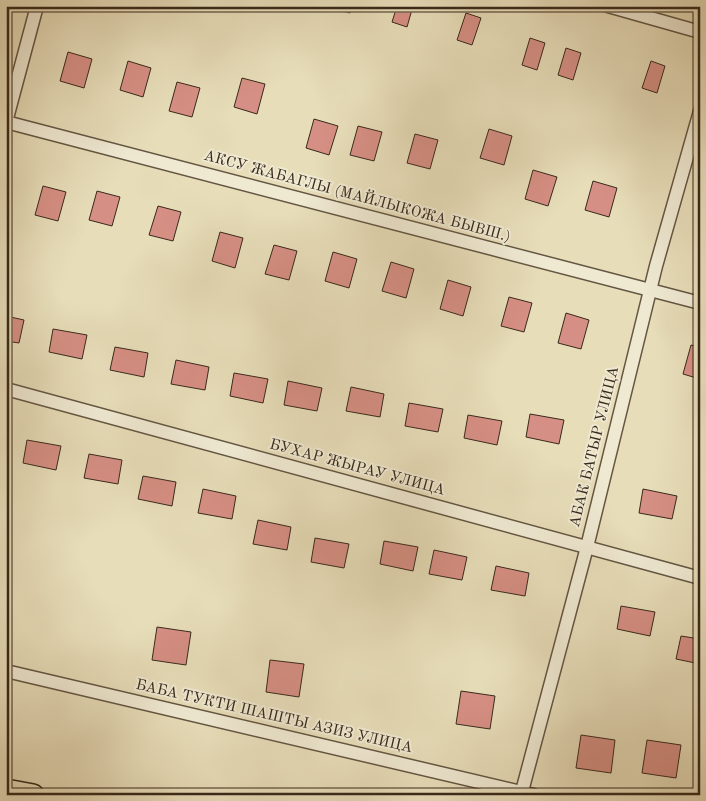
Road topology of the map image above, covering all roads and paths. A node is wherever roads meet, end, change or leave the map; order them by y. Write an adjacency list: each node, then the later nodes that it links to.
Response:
1 (37, 6): 5 (street)
2 (608, 6): 3 (street)
3 (700, 32)
4 (700, 111): 6 (street, АБАК БАТЫР УЛИЦА)
5 (6, 122): 6 (street, АКСУ ЖАБАГЛЫ (МАЙЛЫКОЖА БЫВШ.))
6 (650, 291): 7 (street, АКСУ ЖАБАГЛЫ (МАЙЛЫКОЖА БЫВШ.)); 9 (street, АБАК БАТЫР УЛИЦА)
7 (700, 303)
8 (6, 389): 9 (street, БУХАР ЖЫРАУ УЛИЦА)
9 (587, 547): 10 (street, БУХАР ЖЫРАУ УЛИЦА); 13 (street, АБАК БАТЫР УЛИЦА)
10 (700, 578)
11 (6, 671): 13 (street, БАБА ТУКТИ ШАШТЫ АЗИЗ УЛИЦА)
12 (6, 790): 14 (highway)
13 (526, 794)
14 (33, 795)

